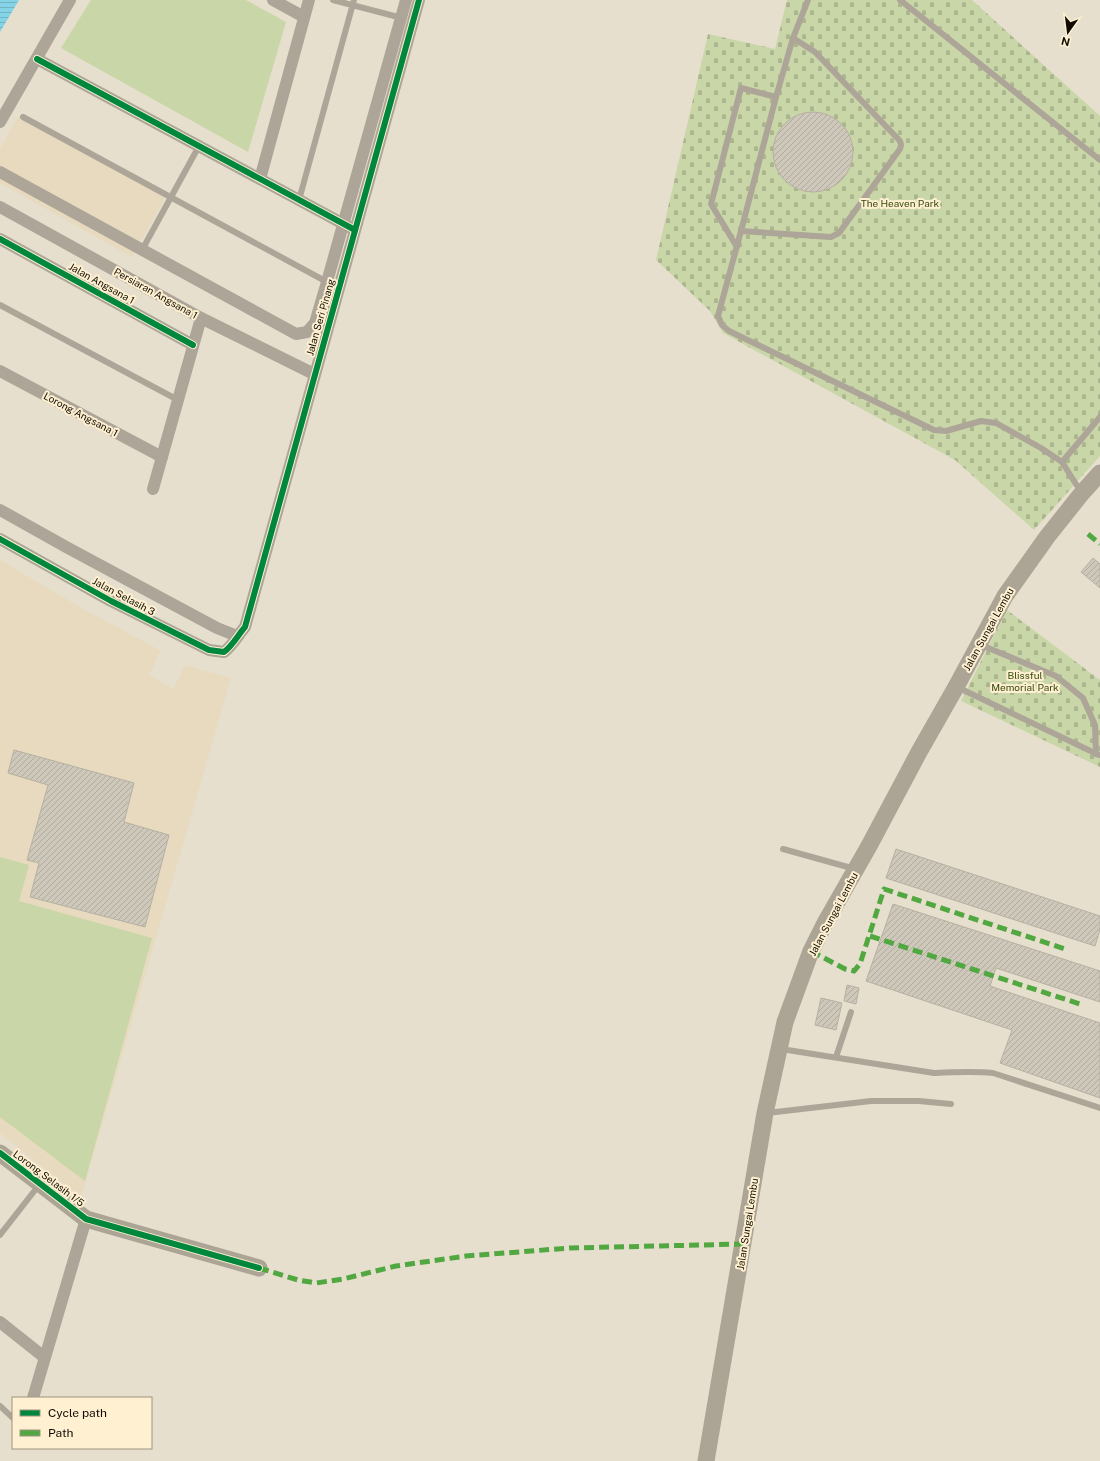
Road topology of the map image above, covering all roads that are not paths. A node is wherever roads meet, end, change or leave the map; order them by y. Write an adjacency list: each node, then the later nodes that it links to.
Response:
1 (70, 0): 13 (street)
2 (273, 0): 10 (street)
3 (309, 0): 10 (street)
4 (333, 0): 9 (lane)
5 (406, 0): 11 (street, Jalan Seri Pinang)
6 (419, 0): 24 (street, Jalan Seri Pinang)
7 (808, 0): 12 (lane)
8 (900, 0): 18 (lane)
9 (353, 2): 11 (lane); 22 (lane)
10 (304, 17): 20 (street)
11 (402, 18): 24 (street, Jalan Seri Pinang)
12 (793, 38): 14 (lane); 25 (lane)
13 (37, 58): 16 (street); 17 (street)
14 (776, 97): 25 (lane); 27 (lane)
15 (23, 117): 21 (lane)
16 (0, 122)
17 (199, 146): 20 (street); 21 (lane)
18 (1100, 160)
19 (0, 172): 28 (street, Jalan Seri Pinang)
20 (260, 179): 22 (street)
21 (171, 197): 28 (lane); 29 (lane)
22 (299, 200): 24 (street)
23 (0, 207): 31 (street, Persiaran Angsana 1)
24 (350, 227): 29 (street, Jalan Seri Pinang); 34 (street, Jalan Seri Pinang)
25 (741, 231): 27 (lane)
26 (0, 239): 32 (street, Jalan Angsana 1)
27 (737, 247): 38 (lane)
28 (142, 250): 29 (street, Jalan Seri Pinang)
29 (327, 282)
30 (0, 304): 35 (lane)
31 (201, 318): 32 (street); 34 (street, Persiaran Angsana 1)
32 (193, 345): 35 (street)
33 (0, 371): 37 (street, Lorong Angsana 1)
34 (314, 374): 44 (street, Jalan Seri Pinang)
35 (178, 400): 37 (street)
36 (1100, 417): 38 (lane)
37 (162, 457): 40 (street)
38 (1062, 462): 41 (lane)
39 (1100, 473): 41 (main road, Jalan Sungai Lembu)
40 (153, 489)
41 (1082, 493): 45 (main road, Jalan Sungai Lembu)
42 (0, 510): 44 (street, Jalan Selasih 3)
43 (0, 540): 44 (street, Jalan Selasih 3)
44 (237, 636)
45 (979, 644): 46 (main road, Jalan Sungai Lembu); 47 (lane)
46 (956, 687): 47 (lane); 49 (main road, Jalan Sungai Lembu)
47 (1098, 755)
48 (783, 849): 49 (lane)
49 (857, 869): 51 (main road, Jalan Sungai Lembu)
50 (851, 1012): 52 (lane)
51 (780, 1049): 52 (lane); 55 (main road, Jalan Sungai Lembu)
52 (836, 1057): 54 (lane)
53 (951, 1104): 55 (lane)
54 (1100, 1108)
55 (765, 1113): 66 (main road, Jalan Sungai Lembu)
56 (0, 1153): 57 (main road, Lorong Selasih 1/5)
57 (40, 1183): 58 (main road, Lorong Selasih 1/5); 59 (lane)
58 (86, 1219): 60 (main road); 62 (street, Lorong Selasih 1/5)
59 (0, 1235)
60 (259, 1268)
61 (0, 1322): 62 (street)
62 (44, 1357): 63 (street, Lorong Selasih 1/5)
63 (33, 1397)
64 (0, 1406): 65 (lane)
65 (12, 1417)
66 (706, 1461)

